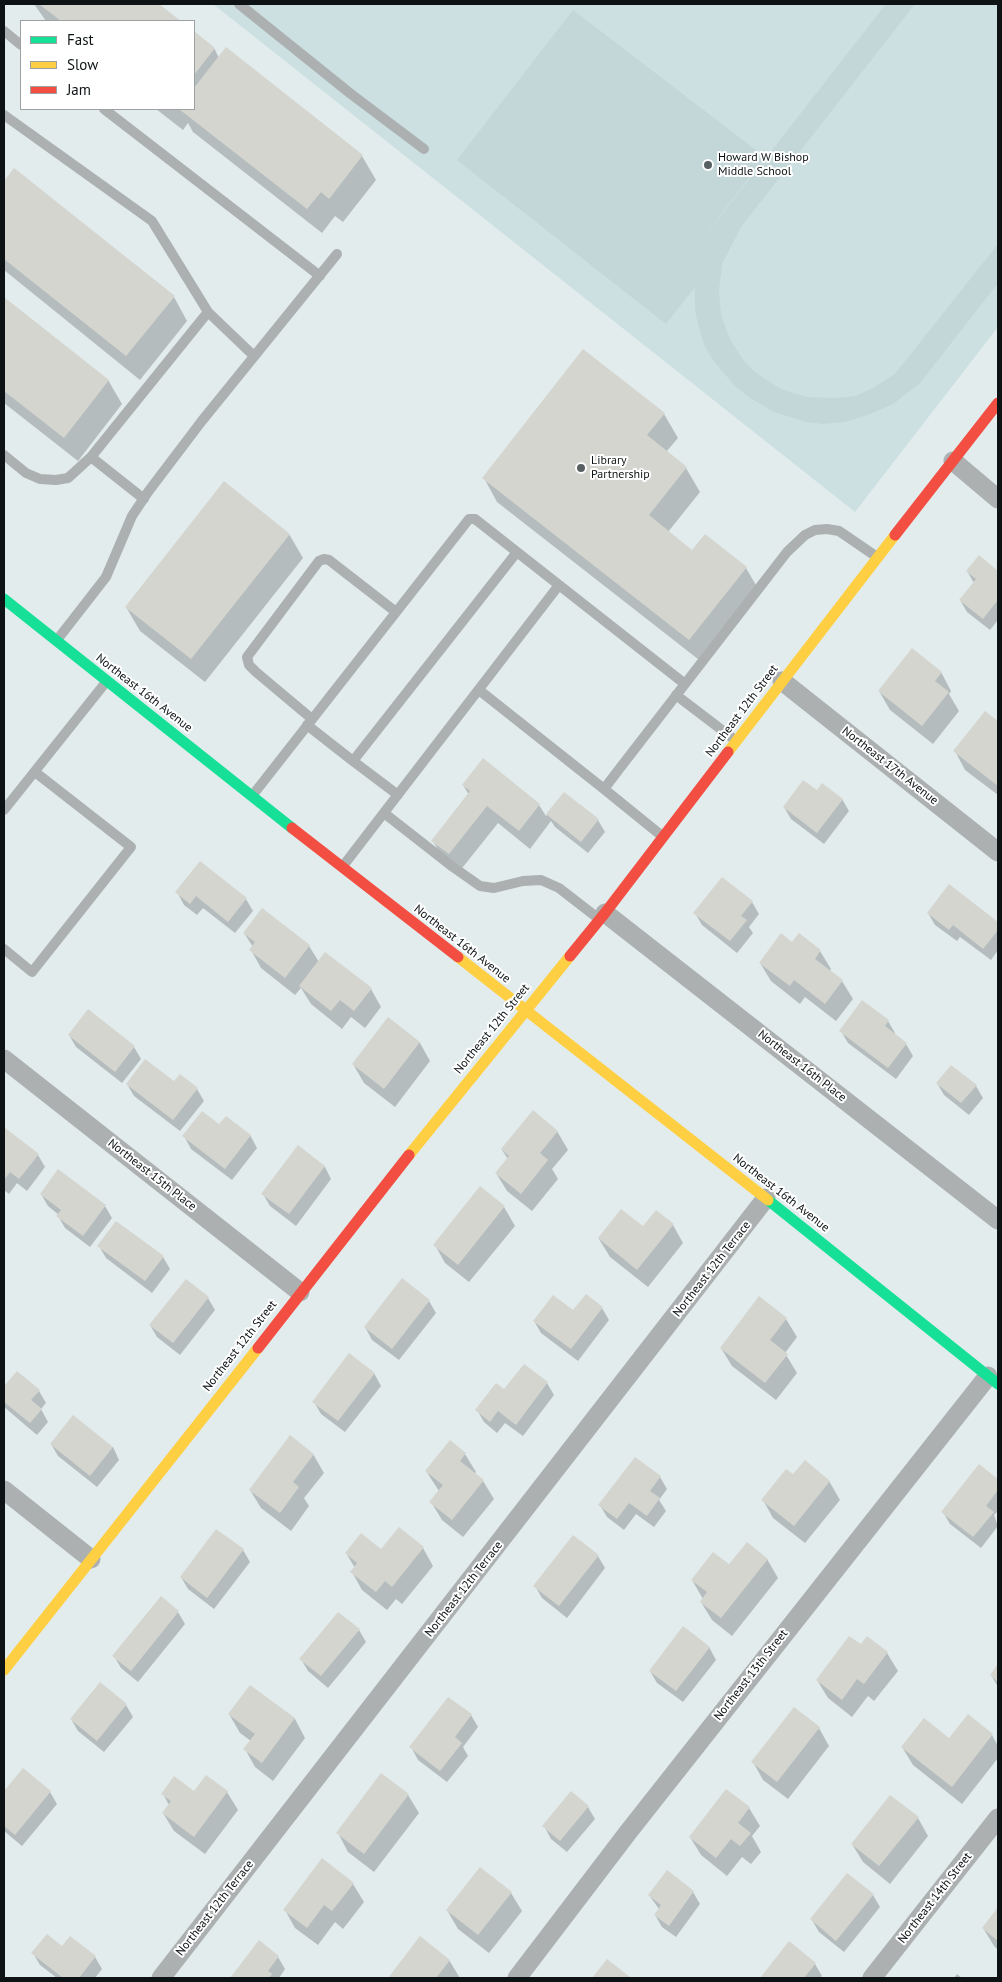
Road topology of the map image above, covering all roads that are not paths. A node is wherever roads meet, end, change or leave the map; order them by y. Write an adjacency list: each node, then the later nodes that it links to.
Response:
1 (239, 4): 6 (lane)
2 (4, 32): 3 (lane)
3 (20, 44)
4 (105, 110): 8 (lane)
5 (4, 114): 9 (lane)
6 (424, 149)
7 (337, 254): 8 (lane)
8 (320, 276): 10 (lane)
9 (208, 312): 10 (lane); 13 (lane)
10 (254, 356): 16 (lane)
11 (996, 410): 14 (street, Northeast 12th Street)
12 (4, 455): 13 (lane)
13 (91, 458): 16 (lane)
14 (952, 461): 15 (street); 18 (street, Northeast 12th Street)
15 (998, 498)
16 (144, 499): 22 (lane)
17 (517, 552): 19 (lane); 21 (lane); 30 (lane)
18 (878, 558): 24 (street, Northeast 12th Street); 25 (lane)
19 (559, 585): 25 (lane); 26 (lane)
20 (4, 599): 22 (street, Northeast 16th Avenue)
21 (396, 612): 28 (lane); 28 (lane)
22 (56, 641): 23 (street, Northeast 16th Avenue)
23 (107, 681): 31 (lane); 34 (street, Northeast 16th Avenue)
24 (782, 681): 29 (street, Northeast 12th Street); 38 (street, Northeast 17th Avenue)
25 (684, 684): 27 (lane)
26 (478, 690): 32 (lane); 33 (lane)
27 (676, 695): 29 (lane); 32 (lane)
28 (310, 722): 30 (lane); 34 (lane)
29 (736, 741): 37 (street, Northeast 12th Street)
30 (354, 761): 33 (lane)
31 (35, 772): 35 (lane); 41 (lane)
32 (604, 789): 37 (lane)
33 (398, 795): 36 (lane)
34 (252, 796): 39 (street, Northeast 16th Avenue)
35 (4, 810)
36 (384, 813): 39 (lane); 40 (lane)
37 (663, 836): 40 (street, Northeast 12th Street)
38 (998, 852)
39 (342, 867): 42 (street, Northeast 16th Avenue)
40 (602, 916): 42 (street, Northeast 12th Street); 45 (street, Northeast 16th Place)
41 (4, 949)
42 (524, 1010): 44 (street, Northeast 16th Avenue); 46 (street, Northeast 12th Street)
43 (4, 1059): 46 (street, Northeast 15th Place)
44 (766, 1198): 47 (street, Northeast 16th Avenue); 52 (street, Northeast 12th Terrace)
45 (998, 1220)
46 (300, 1292): 49 (street, Northeast 12th Street)
47 (993, 1380): 53 (street, Northeast 13th Street)
48 (4, 1490): 49 (street)
49 (90, 1559): 50 (street, Northeast 12th Street)
50 (4, 1670)
51 (998, 1818): 54 (street, Northeast 14th Street)
52 (161, 1978)
53 (518, 1978)
54 (872, 1978)

